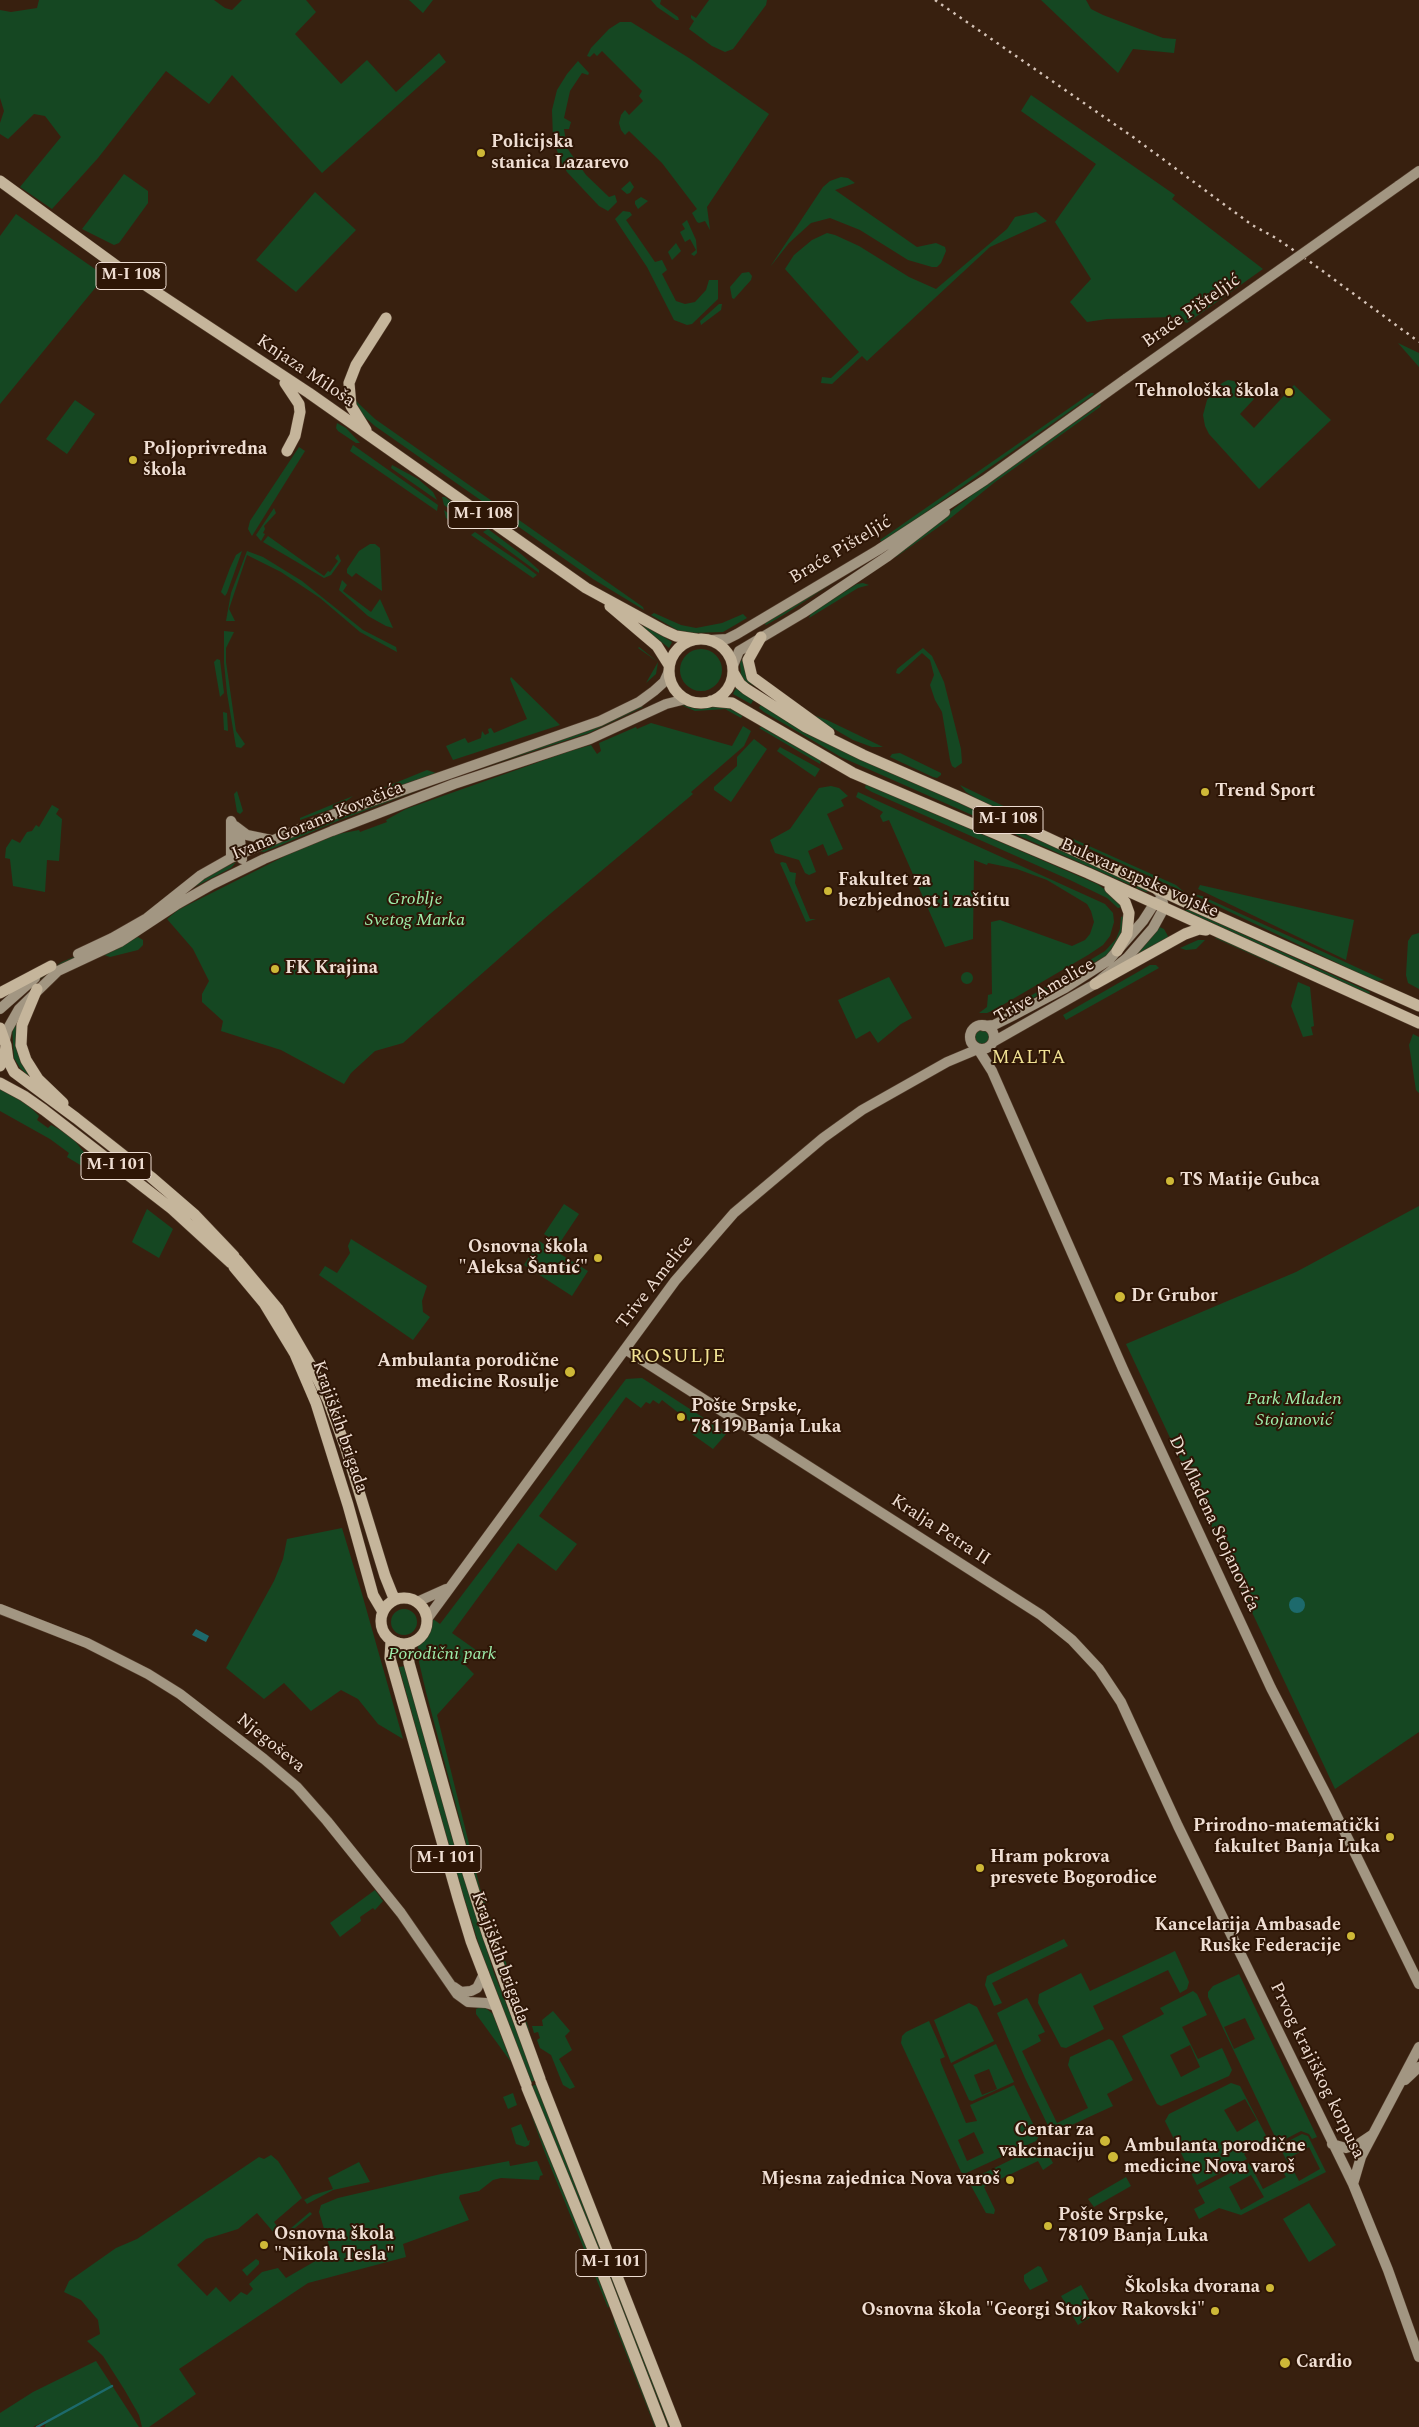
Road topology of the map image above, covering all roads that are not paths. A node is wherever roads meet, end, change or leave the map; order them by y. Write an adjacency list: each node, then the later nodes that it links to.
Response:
1 (1419, 172): 7 (main road, Braće Pišteljić, bridge)
2 (0, 182): 4 (main road, Knjaza Miloša / M-I 108)
3 (386, 318): 5 (main road)
4 (271, 369): 5 (main road, Knjaza Miloša / M-I 108); 6 (main road)
5 (376, 441): 8 (main road, Knjaza Miloša / M-I 108)
6 (287, 451)
7 (984, 480): 9 (main road, Braće Pišteljić); 11 (main road, Braće Pišteljić)
8 (591, 591): 10 (main road, Knjaza Miloša / M-I 108); 12 (main road, Knjaza Miloša / M-I 108)
9 (761, 637): 13 (main road, Braće Pišteljić); 16 (main road)
10 (696, 638): 11 (main road, M-I 108); 12 (main road)
11 (711, 640): 13 (main road, M-I 108)
12 (669, 668): 14 (main road, M-I 108); 18 (main road, Ivana Gorana Kovačića)
13 (733, 669): 15 (main road); 16 (main road, Bulevar srpske vojske / M-I 108)
14 (686, 699): 15 (main road, M-I 108); 21 (main road, Ivana Gorana Kovačića)
15 (711, 701): 22 (main road, Bulevar srpske vojske / M-I 108)
16 (846, 747): 23 (main road, Bulevar srpske vojske / M-I 108)
17 (231, 821): 18 (main road); 19 (main road); 20 (main road)
18 (271, 840): 19 (main road, Ivana Gorana Kovačića)
19 (242, 854): 20 (main road, Ivana Gorana Kovačića); 21 (main road)
20 (232, 858): 28 (main road, Ivana Gorana Kovačića)
21 (242, 870): 30 (main road, Ivana Gorana Kovačića)
22 (1088, 874): 25 (main road, Bulevar srpske vojske / M-I 108); 27 (main road)
23 (1153, 886): 24 (main road, Bulevar srpske vojske / M-I 108); 25 (main road)
24 (1178, 899): 25 (main road); 32 (main road, Bulevar srpske vojske / M-I 108)
25 (1160, 903): 26 (main road, Bulevar srpske vojske / M-I 108); 27 (main road, Trive Amelice); 29 (main road, Trive Amelice)
26 (1214, 932): 29 (main road); 34 (main road, Bulevar srpske vojske / M-I 108)
27 (1117, 951): 35 (main road, Trive Amelice)
28 (51, 966): 31 (main road); 33 (main road, Ivana Gorana Kovačića)
29 (1095, 984): 39 (main road, Trive Amelice)
30 (37, 989): 38 (main road, Ivana Gorana Kovačića); 45 (main road)
31 (0, 993)
32 (1419, 1006)
33 (0, 1009)
34 (1419, 1024)
35 (983, 1026): 37 (main road); 39 (main road)
36 (0, 1028): 38 (main road, M-I 101)
37 (971, 1034): 40 (main road); 41 (main road, Trive Amelice)
38 (6, 1042): 42 (main road); 45 (main road, Krajiških brigada / M-I 101)
39 (991, 1044): 40 (main road); 43 (main road, Dr Mladena Stojanovića)
40 (978, 1048): 41 (main road, Trive Amelice); 43 (main road, Dr Mladena Stojanovića)
41 (947, 1062): 47 (main road, Trive Amelice)
42 (0, 1066)
43 (992, 1071): 58 (main road, Dr Mladena Stojanovića)
44 (0, 1083): 46 (main road, Krajiških brigada / M-I 101)
45 (76, 1118): 46 (main road, Krajiških brigada / M-I 101)
46 (234, 1262): 49 (main road, Krajiških brigada / M-I 101); 52 (main road, Krajiških brigada / M-I 101)
47 (625, 1349): 48 (main road, Trive Amelice); 56 (main road, Kralja Petra II)
48 (451, 1586): 50 (main road, Trive Amelice); 53 (main road, Trive Amelice)
49 (398, 1599): 50 (main road); 52 (main road)
50 (417, 1602): 53 (main road)
51 (0, 1609): 60 (main road, Njegoševa)
52 (383, 1612): 54 (main road, Krajiških brigada / M-I 101)
53 (426, 1619): 55 (main road)
54 (392, 1641): 55 (main road); 57 (main road, Krajiških brigada / M-I 101)
55 (410, 1644): 70 (main road, Krajiških brigada / M-I 101)
56 (1168, 1805): 66 (main road, Prvog krajiškog korpusa)
57 (484, 1974): 60 (main road); 61 (main road, Krajiških brigada / M-I 101)
58 (1416, 1974): 59 (main road, Dr Mladena Stojanovića)
59 (1419, 1984)
60 (455, 1990): 61 (main road)
61 (496, 2006): 69 (main road, Krajiških brigada / M-I 101)
62 (1419, 2047): 64 (main road)
63 (1419, 2067): 64 (main road)
64 (1398, 2088): 65 (main road)
65 (1373, 2134): 66 (main road); 67 (main road)
66 (1332, 2144): 67 (main road, Prvog krajiškog korpusa)
67 (1353, 2184): 68 (main road, Prvog krajiškog korpusa)
68 (1419, 2357)
69 (662, 2427)
70 (676, 2427)

